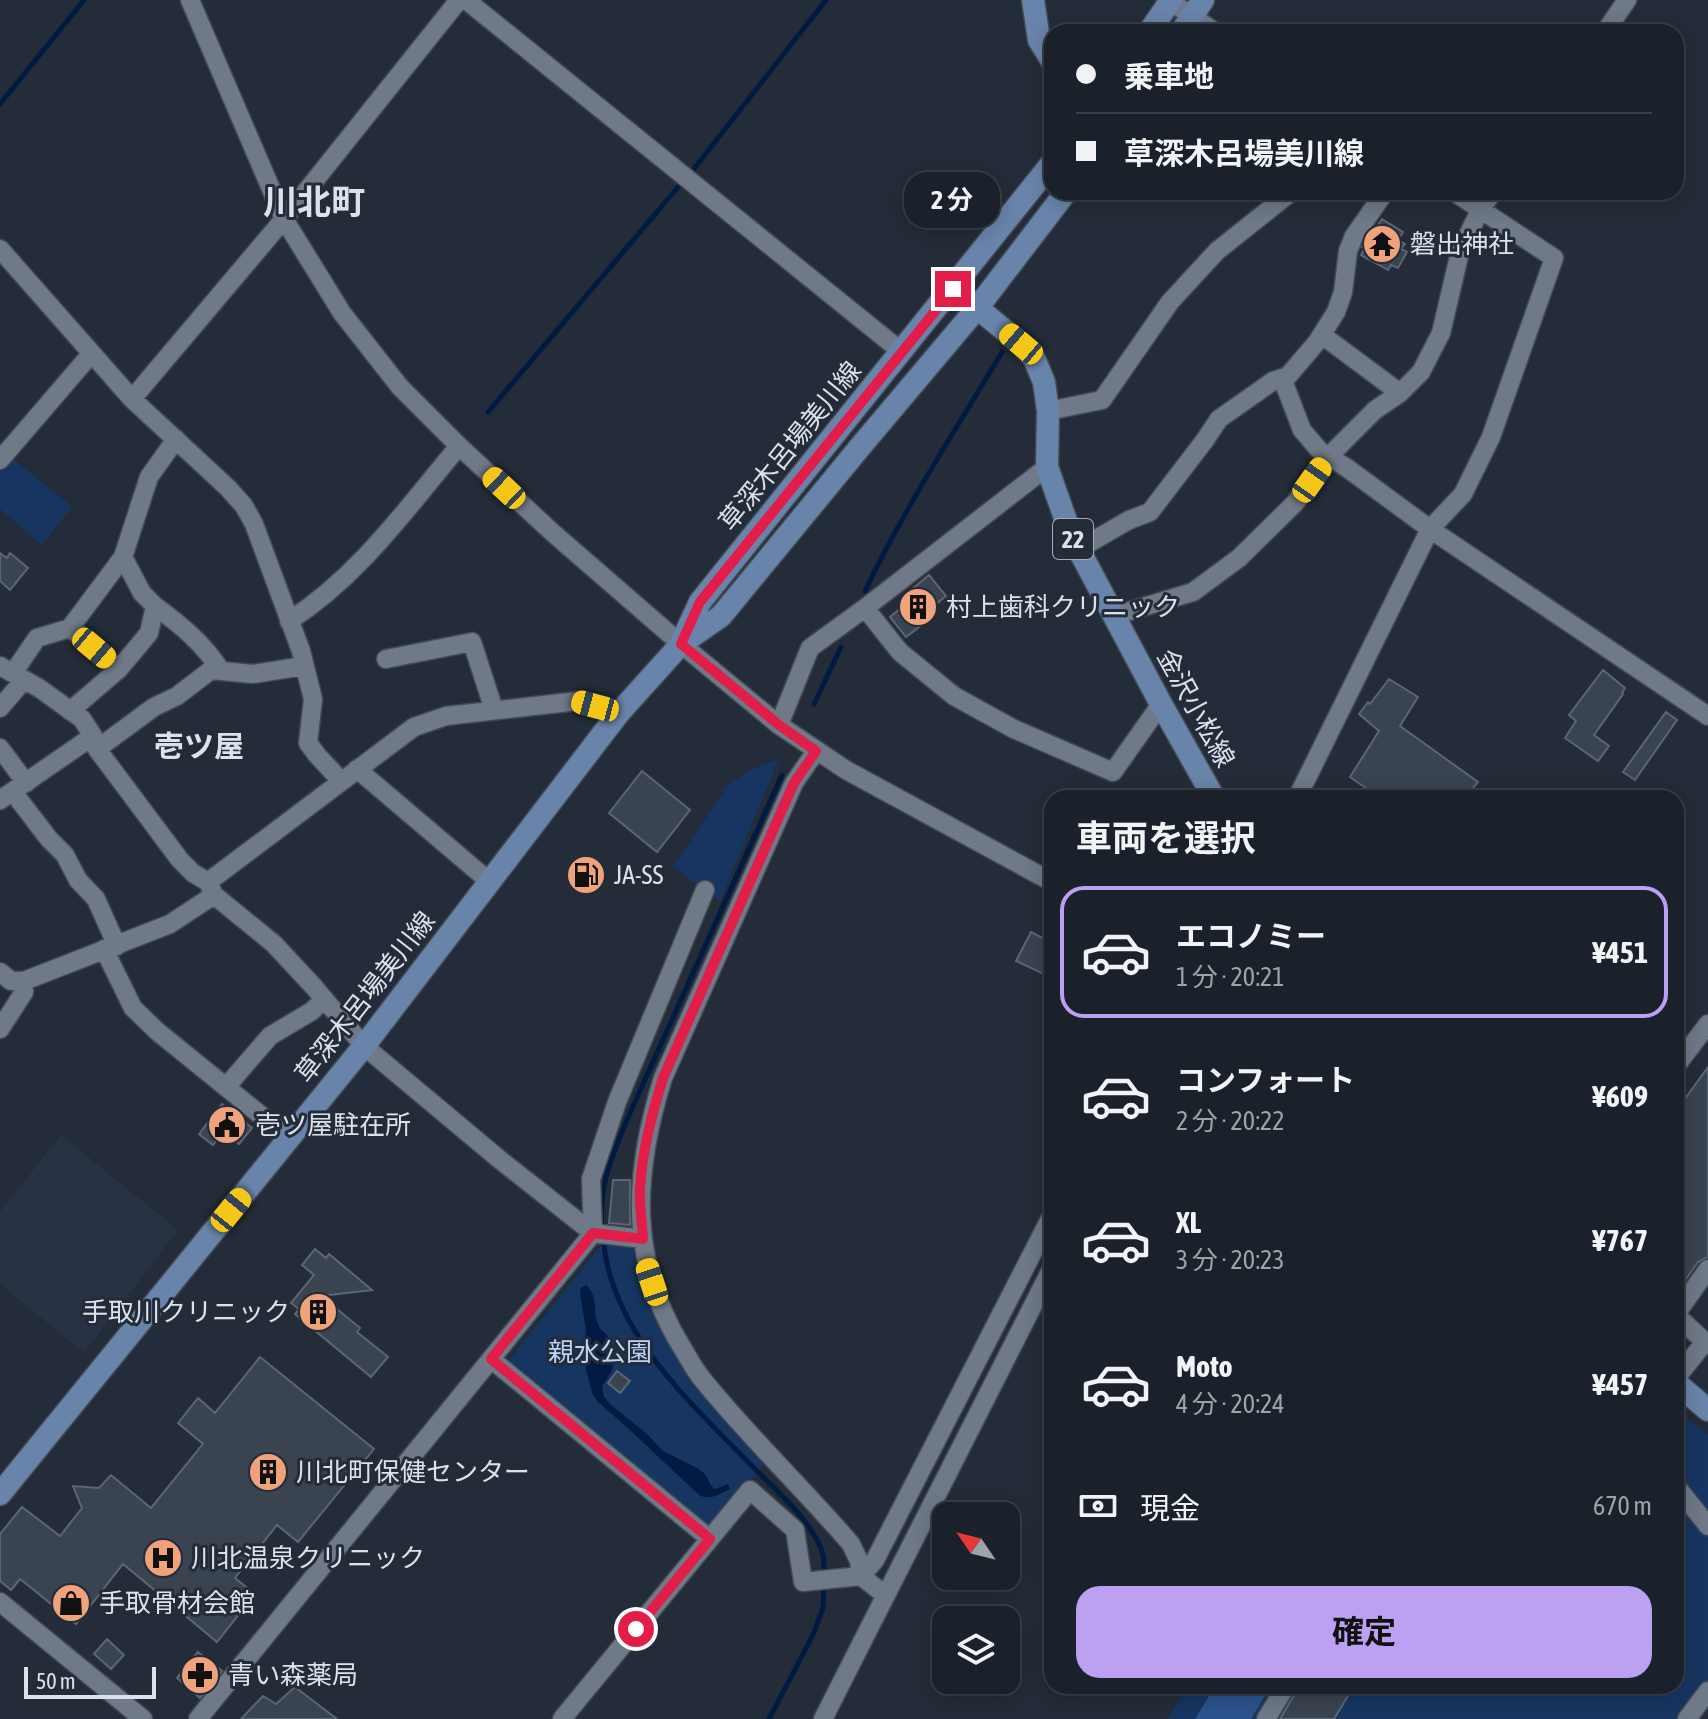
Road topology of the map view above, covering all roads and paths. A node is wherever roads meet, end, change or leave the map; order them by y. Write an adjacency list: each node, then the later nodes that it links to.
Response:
1 (190, 0): 18 (street)
2 (459, 0): 18 (street)
3 (466, 0): 23 (street)
4 (1033, 0): 10 (main road)
5 (1171, 0): 7 (street); 8 (main road)
6 (1627, 0): 9 (street)
7 (1192, 16)
8 (1154, 24)
9 (1610, 24)
10 (1044, 48)
11 (1044, 173): 20 (main road)
12 (1060, 200): 21 (main road)
13 (1281, 200): 28 (street)
14 (1379, 200): 22 (street)
15 (1466, 200): 17 (street)
16 (1487, 200): 17 (street)
17 (1480, 210): 26 (street); 34 (street)
18 (284, 219): 27 (street); 30 (street)
19 (0, 249): 24 (street)
20 (953, 289): 21 (main road, 金沢小松線 / 22); 23 (main road, 草深木呂場美川線)
21 (978, 307): 28 (main road, 金沢小松線 / 22); 42 (main road, 草深木呂場美川線)
22 (1322, 335): 25 (street); 26 (street)
23 (902, 352): 42 (main road, 草深木呂場美川線)
24 (91, 354): 27 (street); 32 (street)
25 (1282, 378): 31 (street); 35 (street)
26 (1400, 393): 31 (street)
27 (132, 399): 29 (street)
28 (1048, 411): 33 (main road, 金沢小松線 / 22)
29 (176, 439): 36 (street); 40 (street)
30 (459, 446): 40 (street); 42 (street)
31 (1328, 457): 34 (street); 39 (street)
32 (0, 460)
33 (1047, 467): 35 (main road, 金沢小松線 / 22); 38 (street)
34 (1430, 529): 53 (street); 61 (street)
35 (1079, 549): 39 (main road, 金沢小松線 / 22)
36 (123, 557): 37 (street); 41 (street)
37 (155, 606): 45 (street); 46 (street)
38 (865, 608): 48 (street); 54 (street)
39 (1113, 616): 48 (main road, 金沢小松線 / 22)
40 (289, 621): 44 (street)
41 (70, 628): 45 (street); 47 (street)
42 (681, 644): 52 (main road, 草深木呂場美川線); 54 (street)
43 (386, 659): 50 (street)
44 (304, 666): 46 (street); 59 (street)
45 (119, 669): 51 (street)
46 (221, 671): 55 (street)
47 (12, 673): 49 (street); 51 (street)
48 (1161, 704): 60 (main road, 金沢小松線 / 22)
49 (0, 708)
50 (494, 710): 52 (street); 58 (street)
51 (70, 711): 55 (street)
52 (618, 714): 64 (main road, 草深木呂場美川線)
53 (1708, 716)
54 (779, 725): 57 (street)
55 (95, 742): 62 (street); 65 (street)
56 (0, 748): 62 (street)
57 (816, 751): 63 (street); 79 (street)
58 (357, 769): 59 (street); 64 (street)
59 (341, 781): 65 (street)
60 (1209, 790)
61 (1301, 790)
62 (13, 791): 67 (street)
63 (1044, 878)
64 (490, 882): 73 (main road, 草深木呂場美川線)
65 (211, 888): 67 (street); 70 (street)
66 (705, 890): 78 (street)
67 (111, 948): 69 (street); 75 (street)
68 (0, 972): 69 (street)
69 (24, 981): 72 (street)
70 (324, 999): 73 (street); 75 (street)
71 (1708, 1024): 74 (street)
72 (0, 1029)
73 (364, 1046): 76 (main road, 草深木呂場美川線); 78 (street)
74 (1684, 1056)
75 (226, 1087): 76 (street)
76 (289, 1138): 89 (main road, 草深木呂場美川線)
77 (1044, 1231): 93 (street)
78 (593, 1233): 79 (street); 85 (street)
79 (643, 1239): 93 (street)
80 (1708, 1269): 82 (street)
81 (1044, 1284): 94 (street)
82 (1684, 1304)
83 (1684, 1323): 84 (street)
84 (1706, 1344): 86 (street)
85 (491, 1359): 92 (street); 99 (street)
86 (1684, 1371)
87 (1684, 1388): 88 (main road)
88 (1706, 1408)
89 (0, 1494)
90 (1684, 1496): 91 (street)
91 (1708, 1526)
92 (710, 1539): 93 (street); 100 (street)
93 (854, 1577): 94 (street)
94 (885, 1595): 101 (street)
95 (0, 1602): 98 (street)
96 (1708, 1691): 103 (street)
97 (1281, 1694): 102 (street)
98 (143, 1719)
99 (198, 1719)
100 (562, 1719)
101 (823, 1719)
102 (1266, 1719)
103 (1687, 1719)

